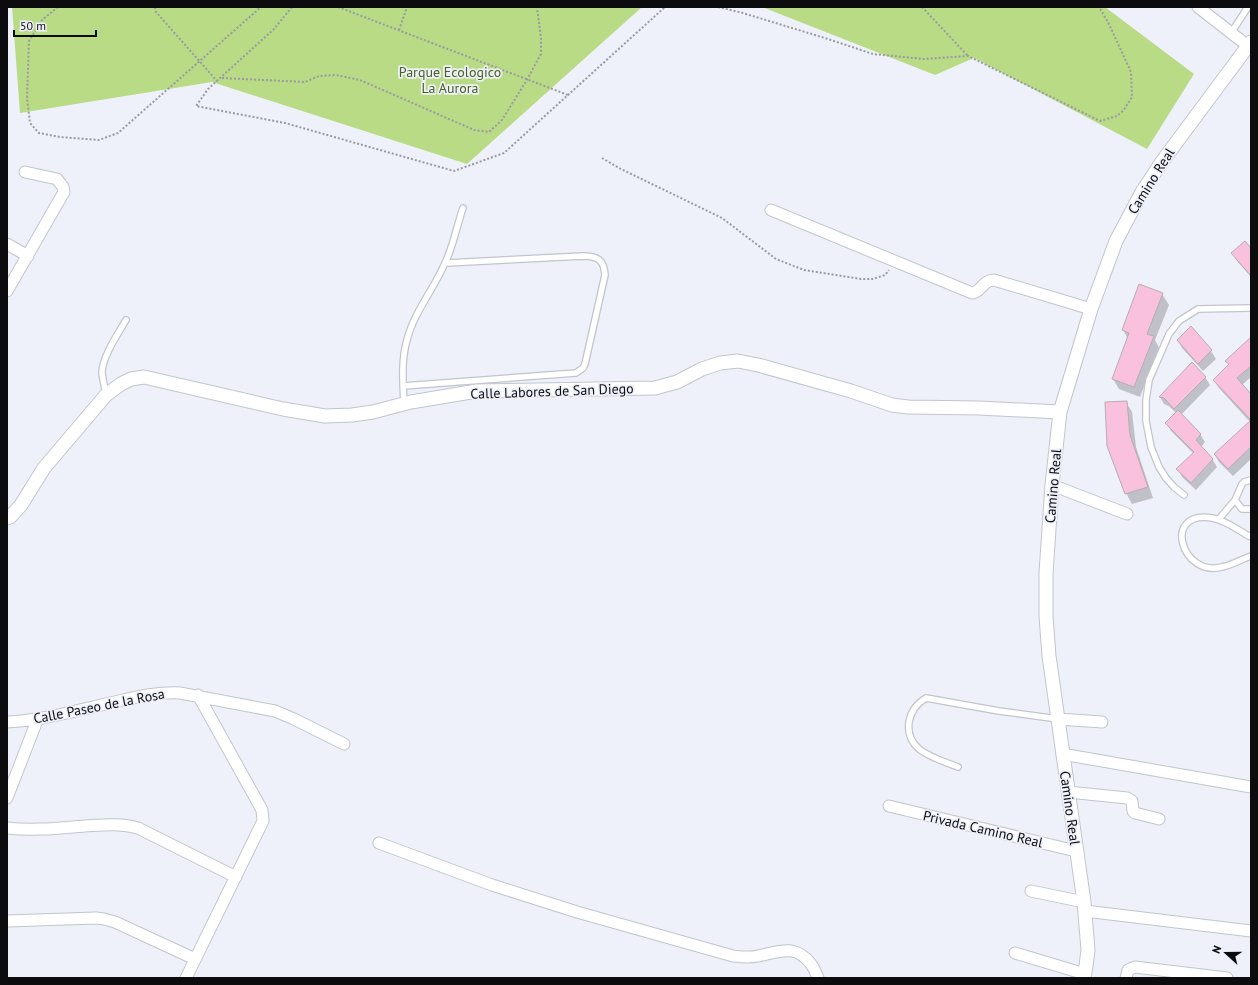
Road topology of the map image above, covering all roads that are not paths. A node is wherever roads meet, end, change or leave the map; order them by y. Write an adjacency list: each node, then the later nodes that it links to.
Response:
1 (1198, 7): 3 (street)
2 (1248, 7): 3 (lane)
3 (1230, 34): 4 (street)
4 (1250, 44): 13 (street, Camino Real)
5 (25, 172): 9 (street)
6 (463, 208): 10 (lane)
7 (772, 210): 13 (street)
8 (7, 244): 9 (street)
9 (28, 256): 11 (street)
10 (446, 263): 15 (lane); 15 (lane)
11 (7, 291)
12 (1251, 308): 21 (lane)
13 (1091, 309): 18 (street, Camino Real)
14 (126, 320): 16 (lane)
15 (403, 386): 17 (lane)
16 (106, 396): 17 (street, Calle Labores de San Diego); 25 (street, Calle Labores de San Diego)
17 (404, 404): 18 (street, Calle Labores de San Diego)
18 (1060, 412): 20 (street, Camino Real)
19 (1251, 480): 22 (lane)
20 (1052, 485): 24 (street); 31 (street, Camino Real)
21 (1184, 495)
22 (1235, 500): 23 (lane); 26 (lane)
23 (1251, 509)
24 (1127, 514)
25 (7, 518)
26 (1219, 519): 27 (lane); 28 (lane)
27 (1251, 537)
28 (1251, 556)
29 (198, 695): 30 (street, Calle Paseo de la Rosa); 34 (street, Calle Paseo de la Rosa); 45 (street)
30 (38, 718): 32 (street, Calle Paseo de la Rosa); 39 (street)
31 (1058, 719): 33 (street); 35 (street, Camino Real); 36 (lane)
32 (7, 722)
33 (1102, 722)
34 (344, 744)
35 (1062, 754): 37 (street); 38 (street, Camino Real)
36 (958, 767)
37 (1251, 787)
38 (1068, 792): 41 (street); 44 (street, Camino Real)
39 (7, 798)
40 (889, 806): 44 (street, Privada Camino Real)
41 (1159, 819)
42 (7, 828): 45 (street)
43 (379, 843): 54 (street)
44 (1076, 851): 47 (street, Camino Real)
45 (236, 877): 51 (street)
46 (1030, 891): 47 (street)
47 (1084, 907): 49 (street); 52 (street, Camino Real)
48 (7, 921): 51 (street)
49 (1251, 931)
50 (1016, 953): 52 (street)
51 (195, 959): 53 (street)
52 (1084, 976)
53 (186, 978)
54 (818, 978)
55 (1126, 978): 56 (street)
56 (1226, 978)

